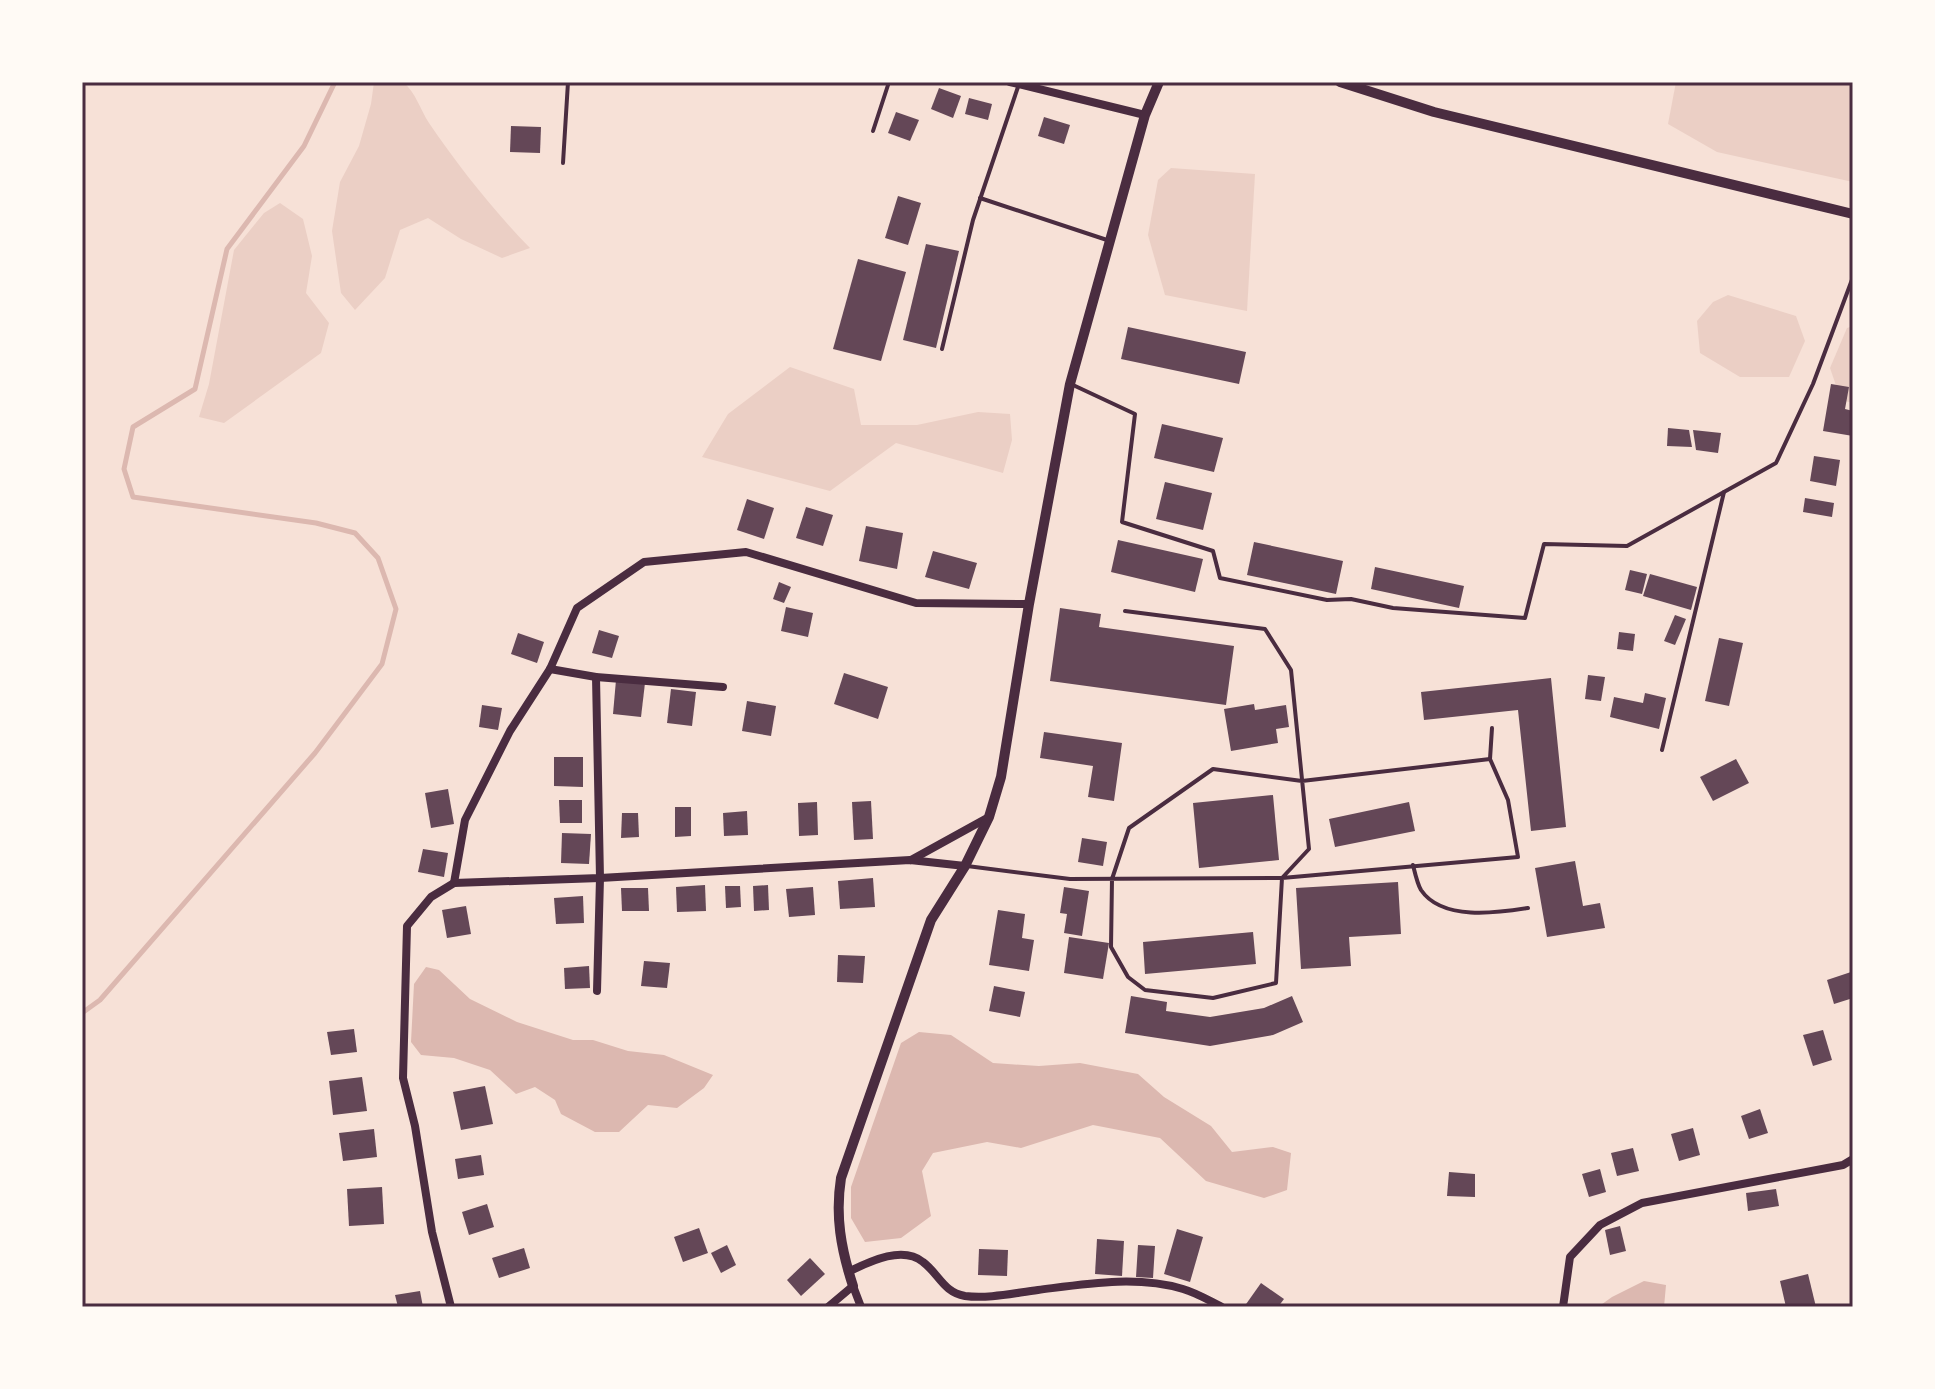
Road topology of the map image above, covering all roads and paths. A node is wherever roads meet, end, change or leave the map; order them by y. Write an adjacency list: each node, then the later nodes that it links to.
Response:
1 (568, 82): 8 (lane)
2 (889, 82): 7 (lane)
3 (1159, 82): 6 (street)
4 (1340, 82): 10 (street)
5 (1014, 83): 6 (street); 9 (lane)
6 (1145, 115): 11 (street)
7 (873, 131)
8 (563, 163)
9 (980, 198): 11 (lane); 13 (lane)
10 (1853, 214)
11 (1110, 241): 14 (street)
12 (1853, 277): 15 (lane)
13 (942, 349)
14 (1070, 384): 15 (lane); 16 (street)
15 (1724, 492): 22 (lane)
16 (1029, 604): 18 (street); 25 (street)
17 (1125, 611): 24 (lane)
18 (550, 669): 19 (street); 32 (street)
19 (596, 677): 20 (street); 29 (street)
20 (723, 687)
21 (1492, 728): 23 (lane)
22 (1662, 750)
23 (1490, 759): 24 (lane); 27 (lane)
24 (1302, 781): 30 (lane); 31 (lane)
25 (989, 817): 26 (street); 28 (street)
26 (910, 860): 28 (street); 29 (street)
27 (1413, 865): 30 (lane); 33 (lane)
28 (965, 866): 31 (lane); 36 (street)
29 (600, 878): 32 (street); 34 (street)
30 (1282, 878): 31 (lane); 31 (lane)
31 (1112, 879)
32 (454, 883): 38 (street)
33 (1528, 908)
34 (597, 991)
35 (1853, 1159): 42 (street)
36 (848, 1272): 37 (street); 41 (street)
37 (853, 1286): 39 (street); 40 (street)
38 (451, 1307)
39 (828, 1307)
40 (861, 1307)
41 (1222, 1307)
42 (1563, 1307)

